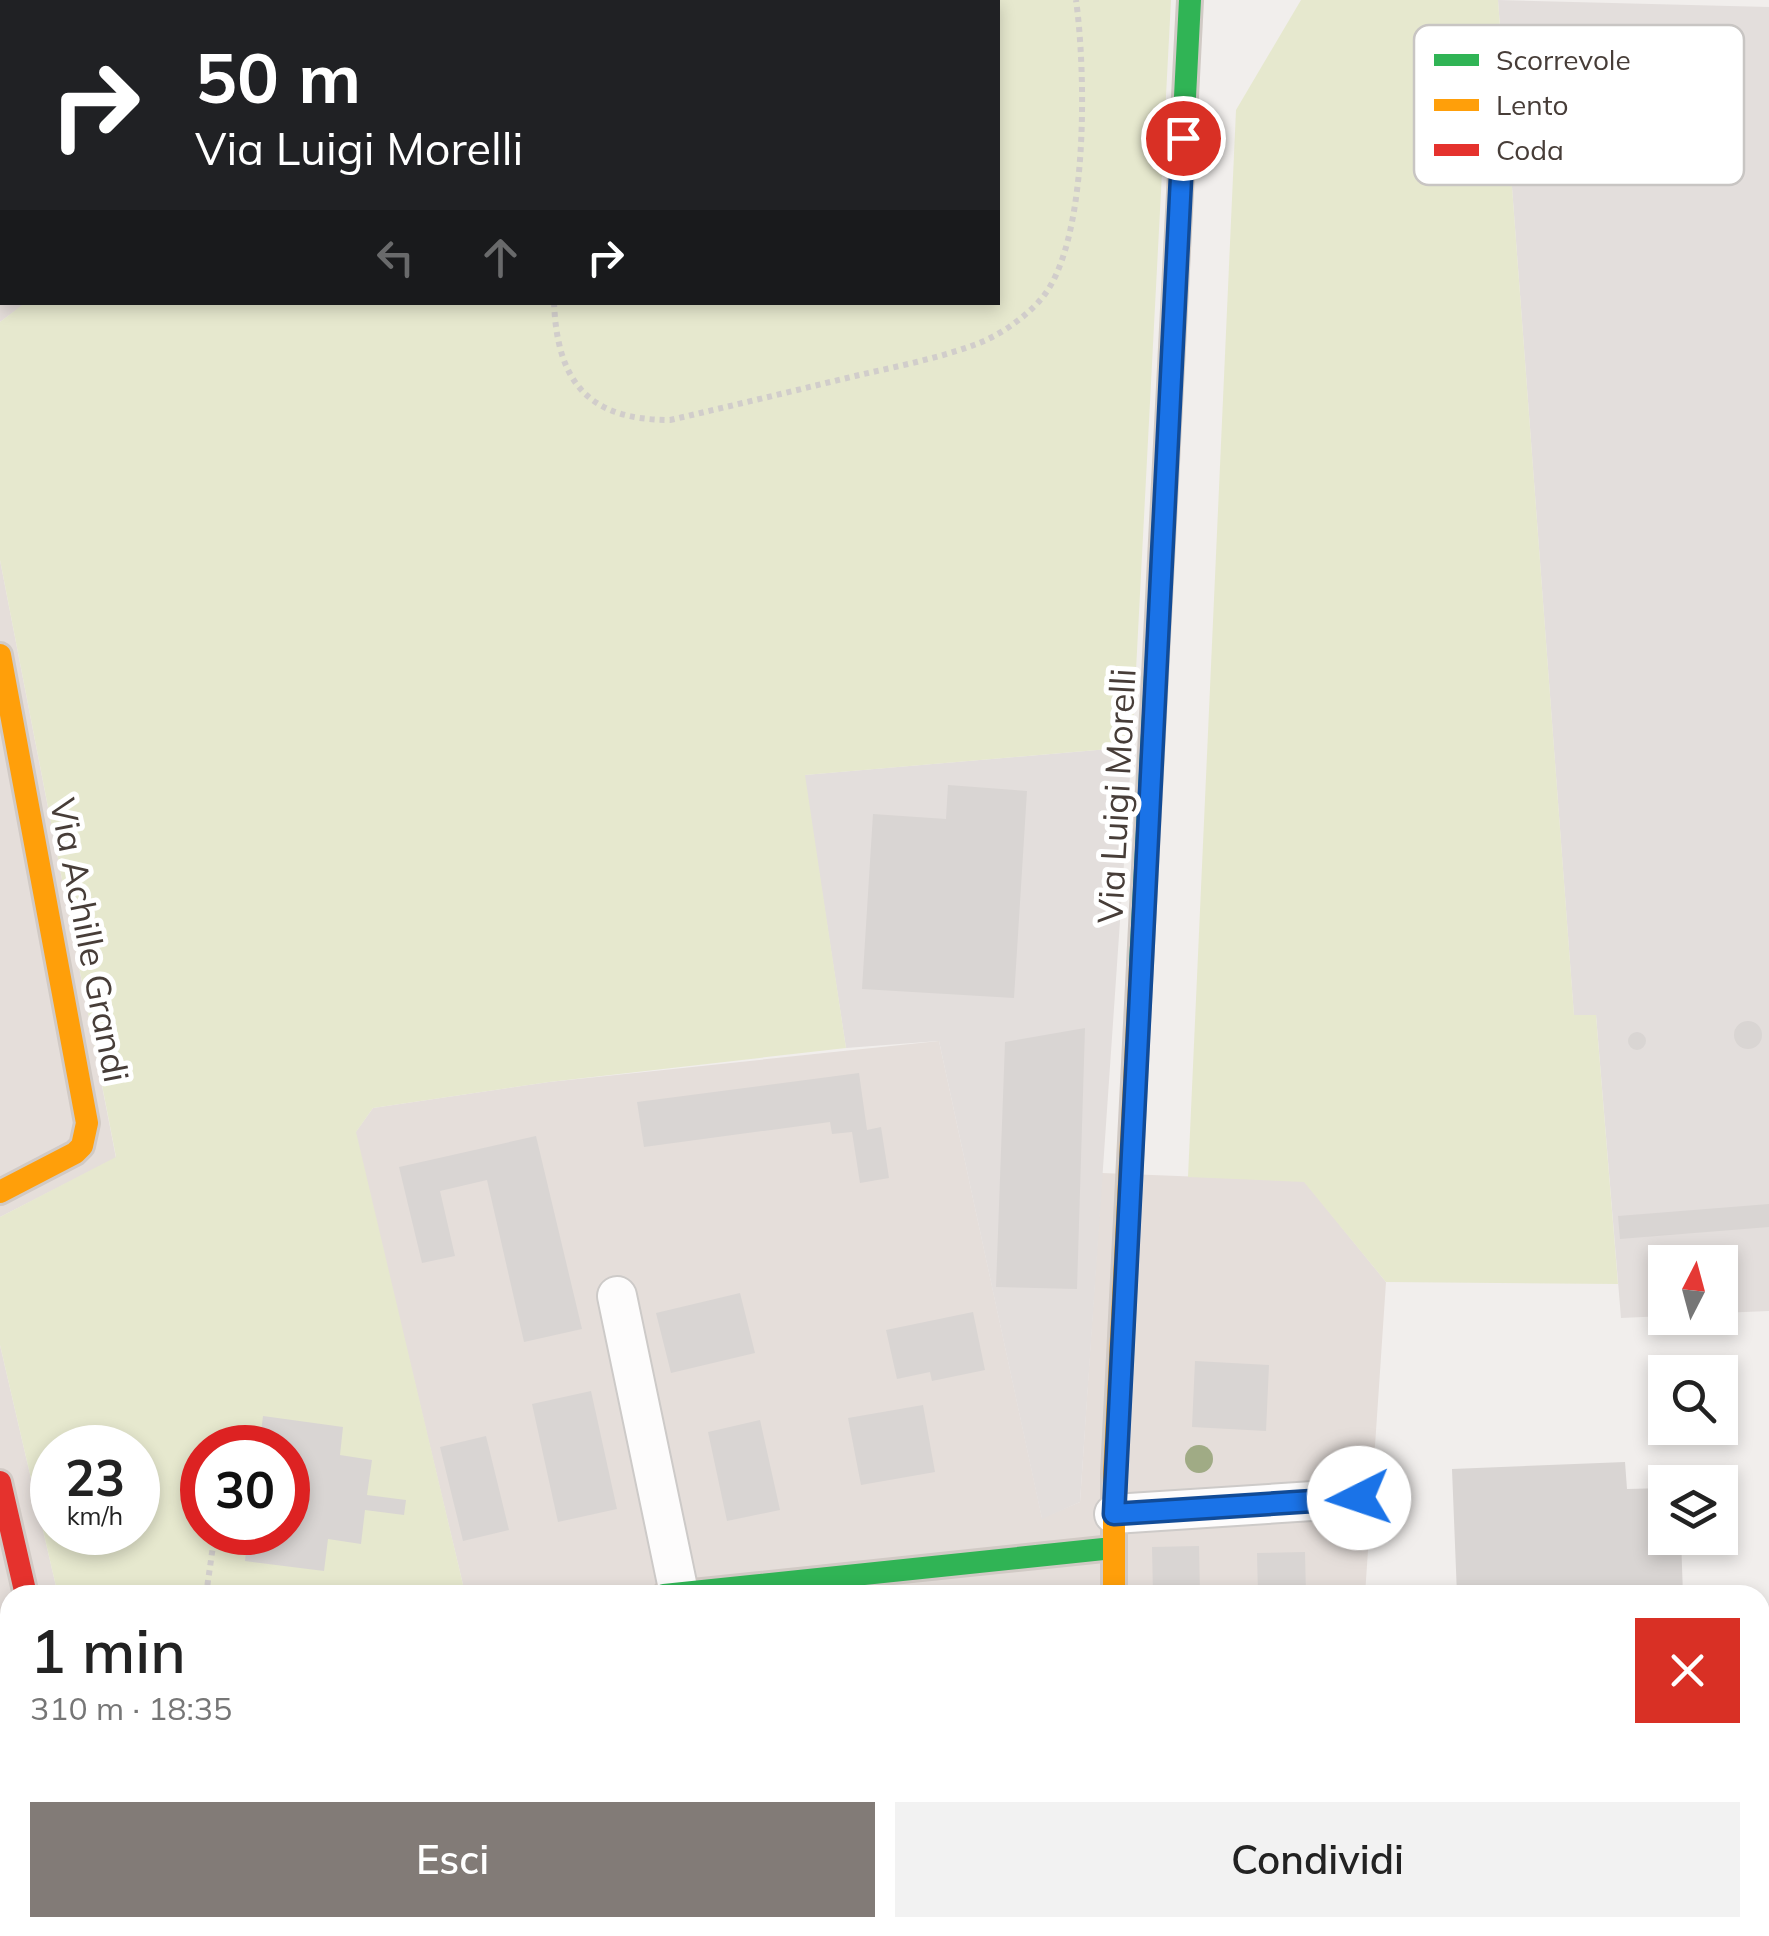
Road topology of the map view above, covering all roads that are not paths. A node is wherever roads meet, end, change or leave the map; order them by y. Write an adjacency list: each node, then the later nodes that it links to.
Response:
1 (1190, 0): 7 (street, Via Luigi Morelli)
2 (0, 655): 3 (street, Via Achille Grandi)
3 (0, 1192)
4 (618, 1296): 9 (street)
5 (0, 1482): 8 (street)
6 (1359, 1498): 7 (street)
7 (1114, 1531): 10 (street); 11 (street, Via Luigi Morelli)
8 (24, 1585)
9 (670, 1585)
10 (735, 1585)
11 (1114, 1585)

